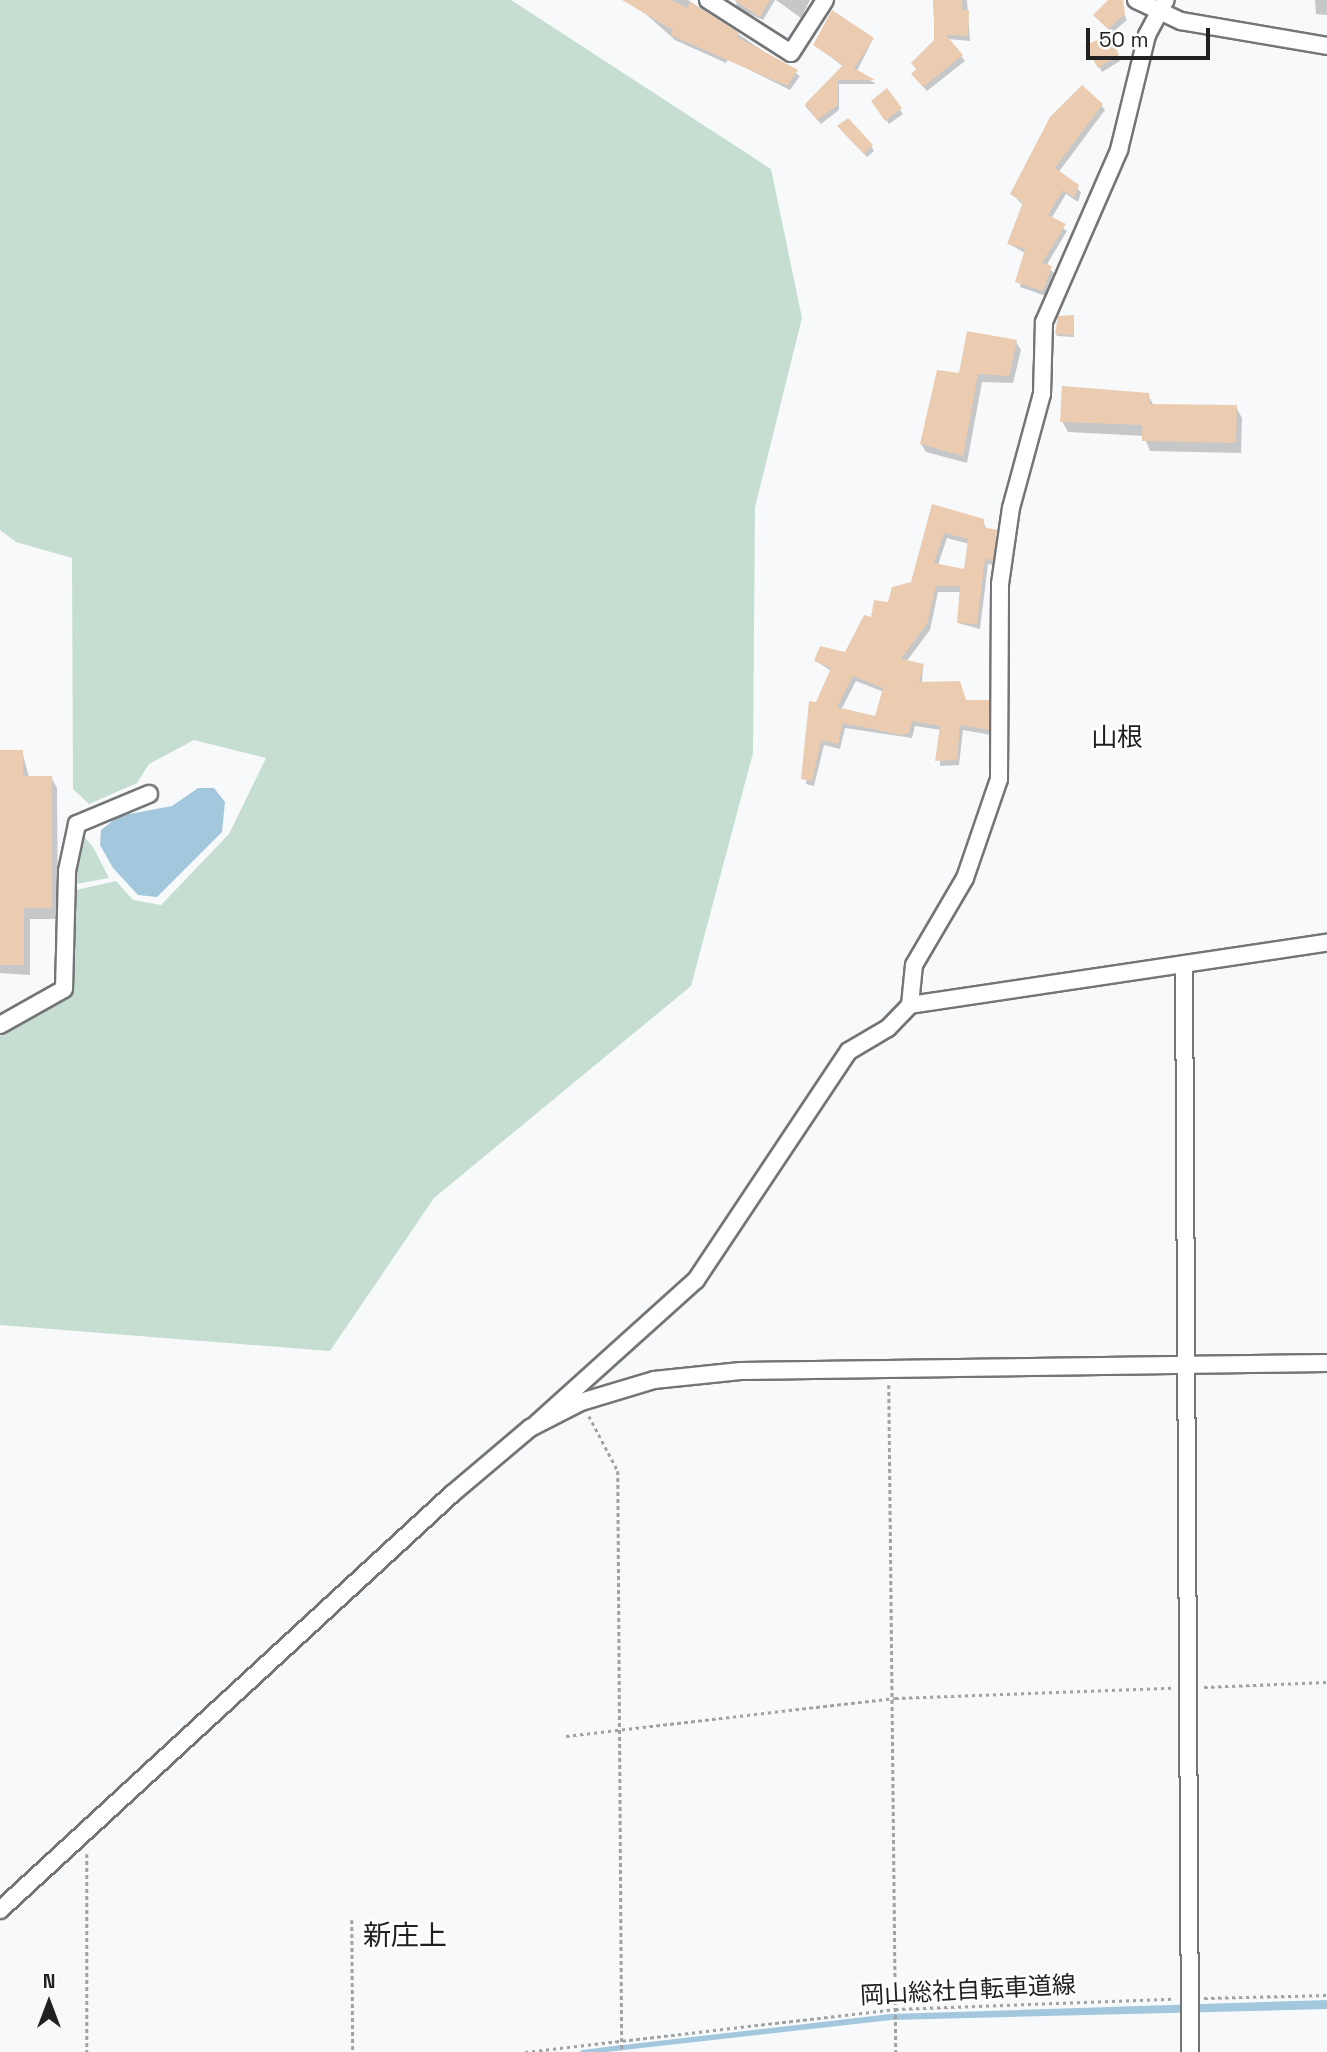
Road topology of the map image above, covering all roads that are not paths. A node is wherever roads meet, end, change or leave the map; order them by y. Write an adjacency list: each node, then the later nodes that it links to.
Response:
1 (708, 0): 2 (street)
2 (825, 0)
3 (1136, 0): 5 (street)
4 (1166, 0): 5 (street)
5 (1158, 15): 6 (street); 10 (street)
6 (1327, 46)
7 (149, 794): 11 (street)
8 (1327, 943): 9 (street)
9 (1184, 968): 10 (street); 13 (street)
10 (910, 1005): 14 (street)
11 (0, 1025)
12 (1327, 1363): 13 (street)
13 (1187, 1364): 14 (street); 16 (street)
14 (537, 1423): 15 (street)
15 (0, 1910)
16 (1190, 2052)

